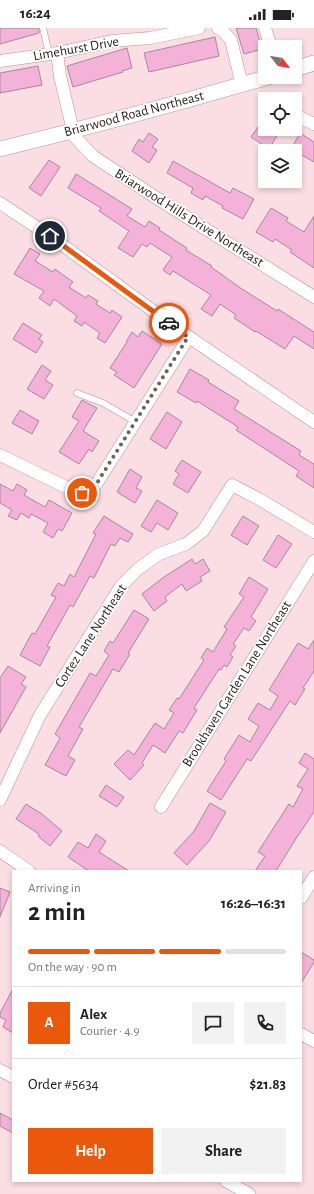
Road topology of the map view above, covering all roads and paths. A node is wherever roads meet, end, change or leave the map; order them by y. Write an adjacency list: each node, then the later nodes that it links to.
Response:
1 (43, 28): 7 (lane)
2 (200, 28): 5 (street, Limehurst Drive)
3 (218, 28): 12 (street)
4 (265, 28): 6 (street)
5 (150, 33): 7 (street, Limehurst Drive)
6 (269, 40)
7 (53, 54): 8 (street, Limehurst Drive); 15 (street)
8 (0, 61)
9 (314, 63): 10 (street)
10 (302, 67)
11 (258, 80): 12 (street, Briarwood Road Northeast)
12 (242, 85): 15 (street, Briarwood Road Northeast)
13 (302, 118): 14 (street)
14 (314, 124)
15 (73, 131): 16 (street, Briarwood Road Northeast); 18 (street, Briarwood Hills Drive Northeast)
16 (0, 149)
17 (0, 203): 19 (street)
18 (314, 297)
19 (188, 337): 21 (street); 22 (street)
20 (77, 393): 21 (lane)
21 (136, 422): 23 (street)
22 (314, 422)
23 (0, 455)
24 (314, 532): 26 (street, Cortez Lane Northeast)
25 (314, 561): 27 (street, Brookhaven Garden Lane Northeast)
26 (0, 800)
27 (161, 807)
28 (0, 851): 29 (street)
29 (28, 870)
30 (314, 878): 31 (street)
31 (302, 896)
32 (302, 1035): 33 (street)
33 (314, 1041)
34 (0, 1070): 35 (street)
35 (12, 1076)
36 (228, 1182): 37 (street)
37 (250, 1194)

